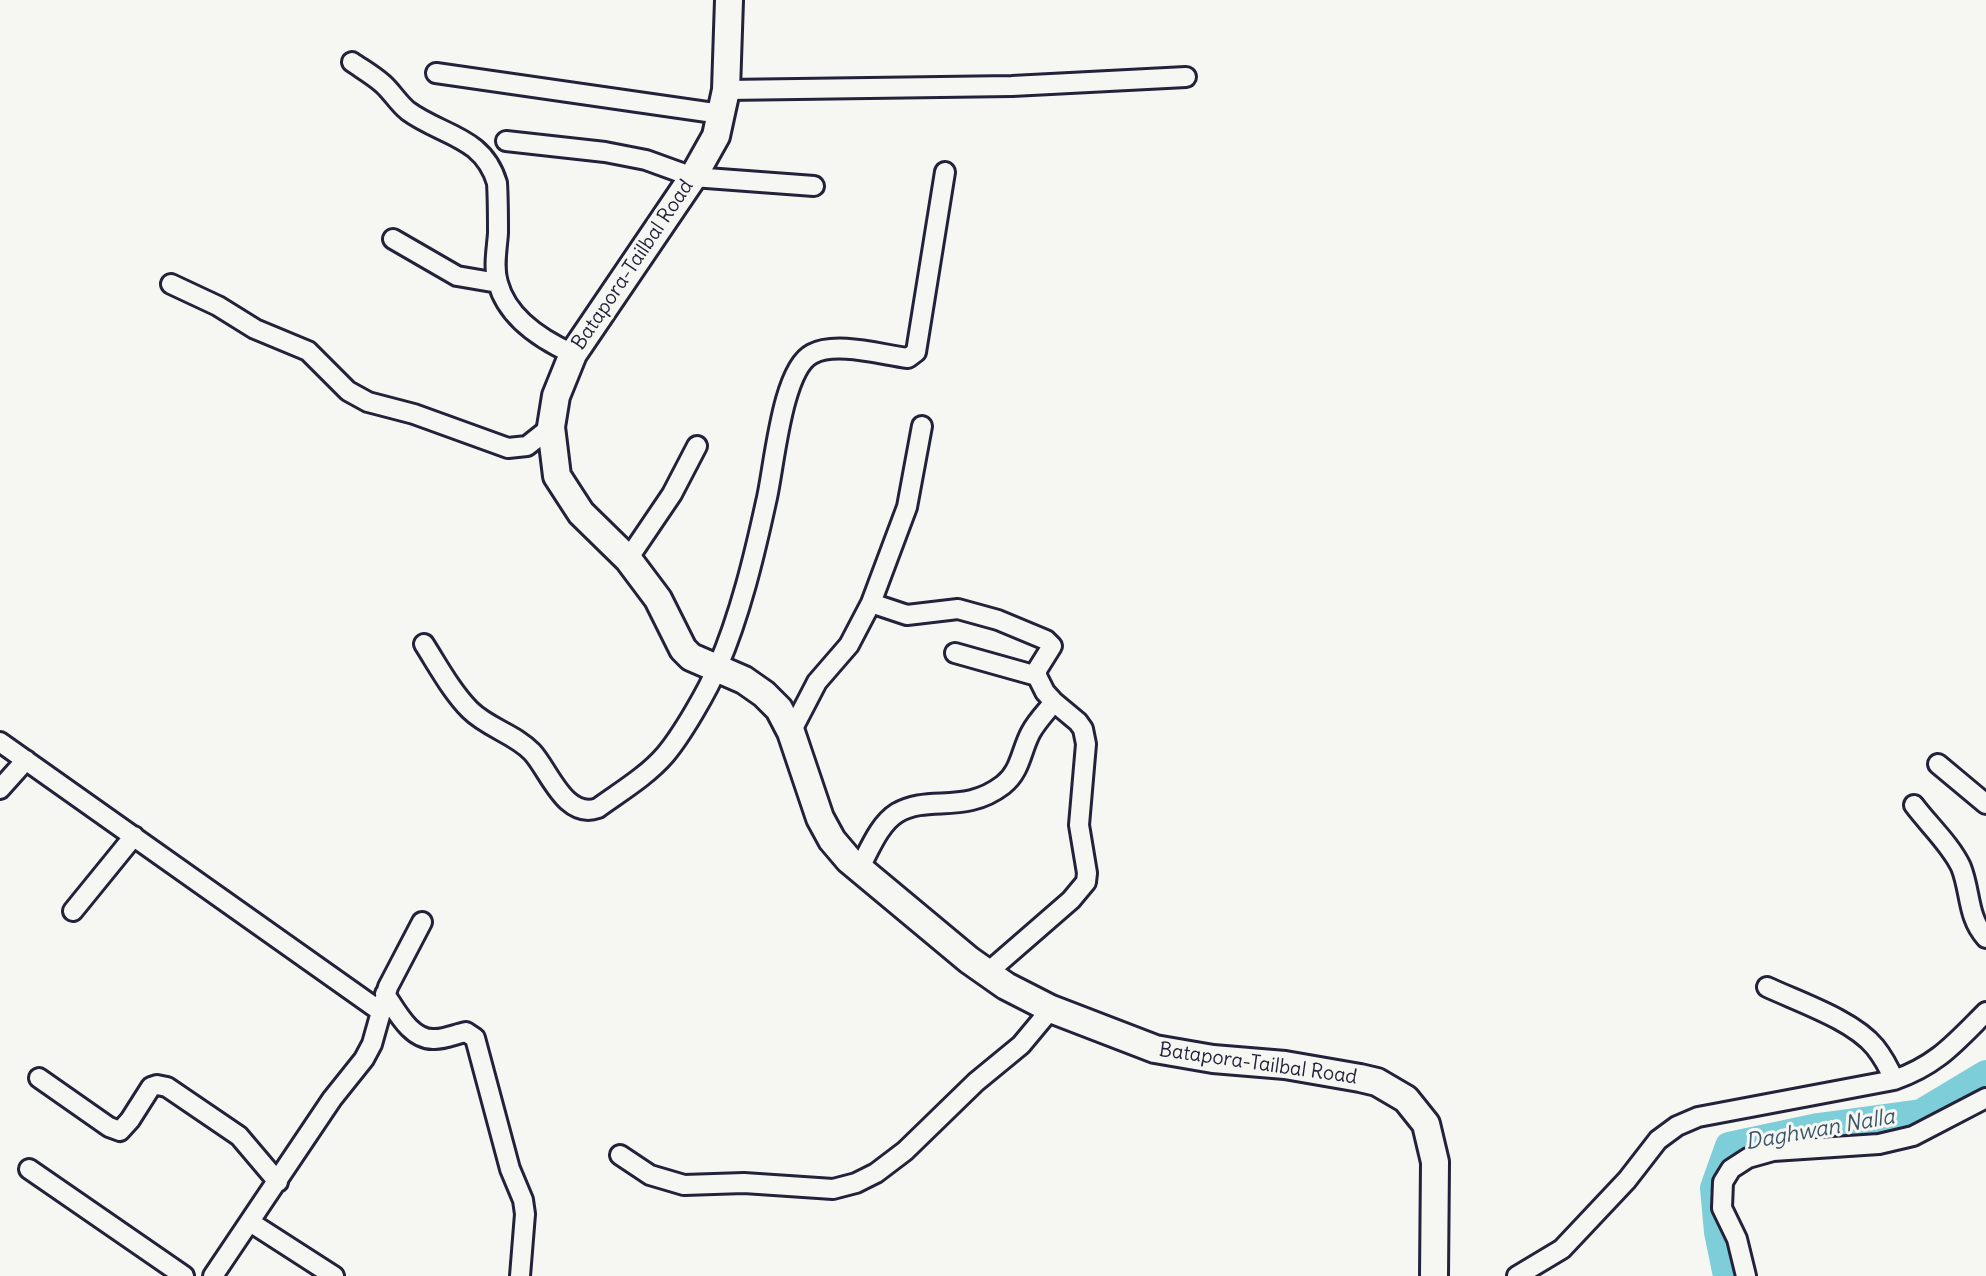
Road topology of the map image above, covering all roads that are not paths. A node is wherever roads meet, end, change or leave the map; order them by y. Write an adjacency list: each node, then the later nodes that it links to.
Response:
1 (729, 0): 5 (main road, Batapora-Tailbal Road)
2 (352, 62): 11 (street)
3 (436, 73): 5 (street)
4 (1186, 77): 5 (street)
5 (724, 102): 8 (main road, Batapora-Tailbal Road)
6 (506, 141): 8 (street)
7 (945, 172): 21 (street)
8 (693, 177): 9 (street); 13 (main road, Batapora-Tailbal Road)
9 (814, 186)
10 (393, 239): 11 (street)
11 (498, 283): 13 (street)
12 (171, 284): 15 (street)
13 (573, 354): 15 (main road, Batapora-Tailbal Road)
14 (922, 426): 18 (street)
15 (551, 427): 17 (main road, Batapora-Tailbal Road)
16 (697, 446): 17 (street)
17 (628, 559): 21 (main road, Batapora-Tailbal Road)
18 (871, 603): 22 (street); 24 (street)
19 (424, 644): 21 (street)
20 (955, 653): 22 (street)
21 (718, 668): 24 (main road, Batapora-Tailbal Road)
22 (1037, 676): 23 (street)
23 (1054, 702): 32 (street); 36 (street)
24 (791, 732): 32 (main road, Batapora-Tailbal Road)
25 (0, 742): 26 (street)
26 (26, 760): 28 (street); 31 (street)
27 (1938, 764): 29 (street)
28 (0, 789)
29 (1986, 804)
30 (1914, 805): 35 (street)
31 (134, 836): 33 (street); 38 (street)
32 (859, 869): 36 (main road, Batapora-Tailbal Road)
33 (73, 911)
34 (422, 922): 38 (street)
35 (1986, 938)
36 (987, 973): 39 (main road, Batapora-Tailbal Road)
37 (1767, 987): 42 (street)
38 (382, 1002): 46 (street); 51 (street)
39 (1051, 1009): 44 (street); 52 (main road, Batapora-Tailbal Road)
40 (1986, 1012): 42 (street)
41 (39, 1078): 46 (street)
42 (1894, 1080): 53 (street)
43 (1986, 1098): 54 (street)
44 (620, 1155)
45 (29, 1169): 48 (street)
46 (278, 1182): 47 (street)
47 (250, 1222): 49 (street); 50 (street)
48 (184, 1276)
49 (213, 1276)
50 (334, 1276)
51 (520, 1276)
52 (1434, 1276)
53 (1517, 1276)
54 (1746, 1276)

